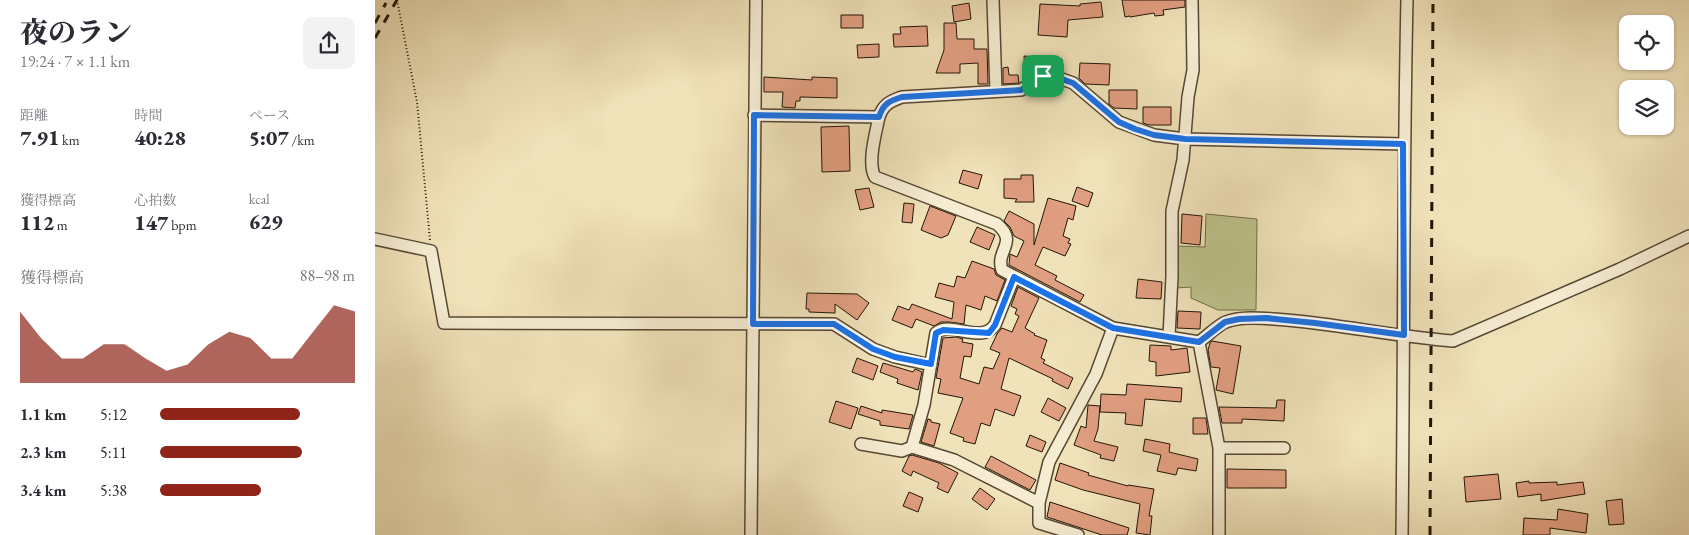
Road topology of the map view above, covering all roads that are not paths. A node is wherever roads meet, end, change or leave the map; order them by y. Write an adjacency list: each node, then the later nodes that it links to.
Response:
1 (757, 0): 6 (street)
2 (993, 0): 5 (street)
3 (1192, 0): 8 (street)
4 (1407, 0): 9 (street)
5 (996, 91): 7 (street); 8 (street)
6 (754, 115): 7 (street); 13 (street)
7 (879, 117): 12 (street)
8 (1185, 139): 9 (street); 16 (street)
9 (1403, 144): 15 (street)
10 (1689, 236): 15 (street)
11 (375, 239): 13 (street)
12 (1014, 277): 14 (street); 18 (street)
13 (753, 324): 18 (street); 24 (street)
14 (1113, 328): 16 (street); 23 (street)
15 (1404, 335): 17 (street); 27 (street)
16 (1169, 337): 17 (street)
17 (1199, 342): 21 (street)
18 (931, 364): 20 (street)
19 (861, 444): 20 (street)
20 (912, 447): 23 (street)
21 (1219, 448): 22 (street); 26 (street)
22 (1284, 448)
23 (1039, 503): 25 (street)
24 (751, 535)
25 (1078, 535)
26 (1219, 535)
27 (1402, 535)

